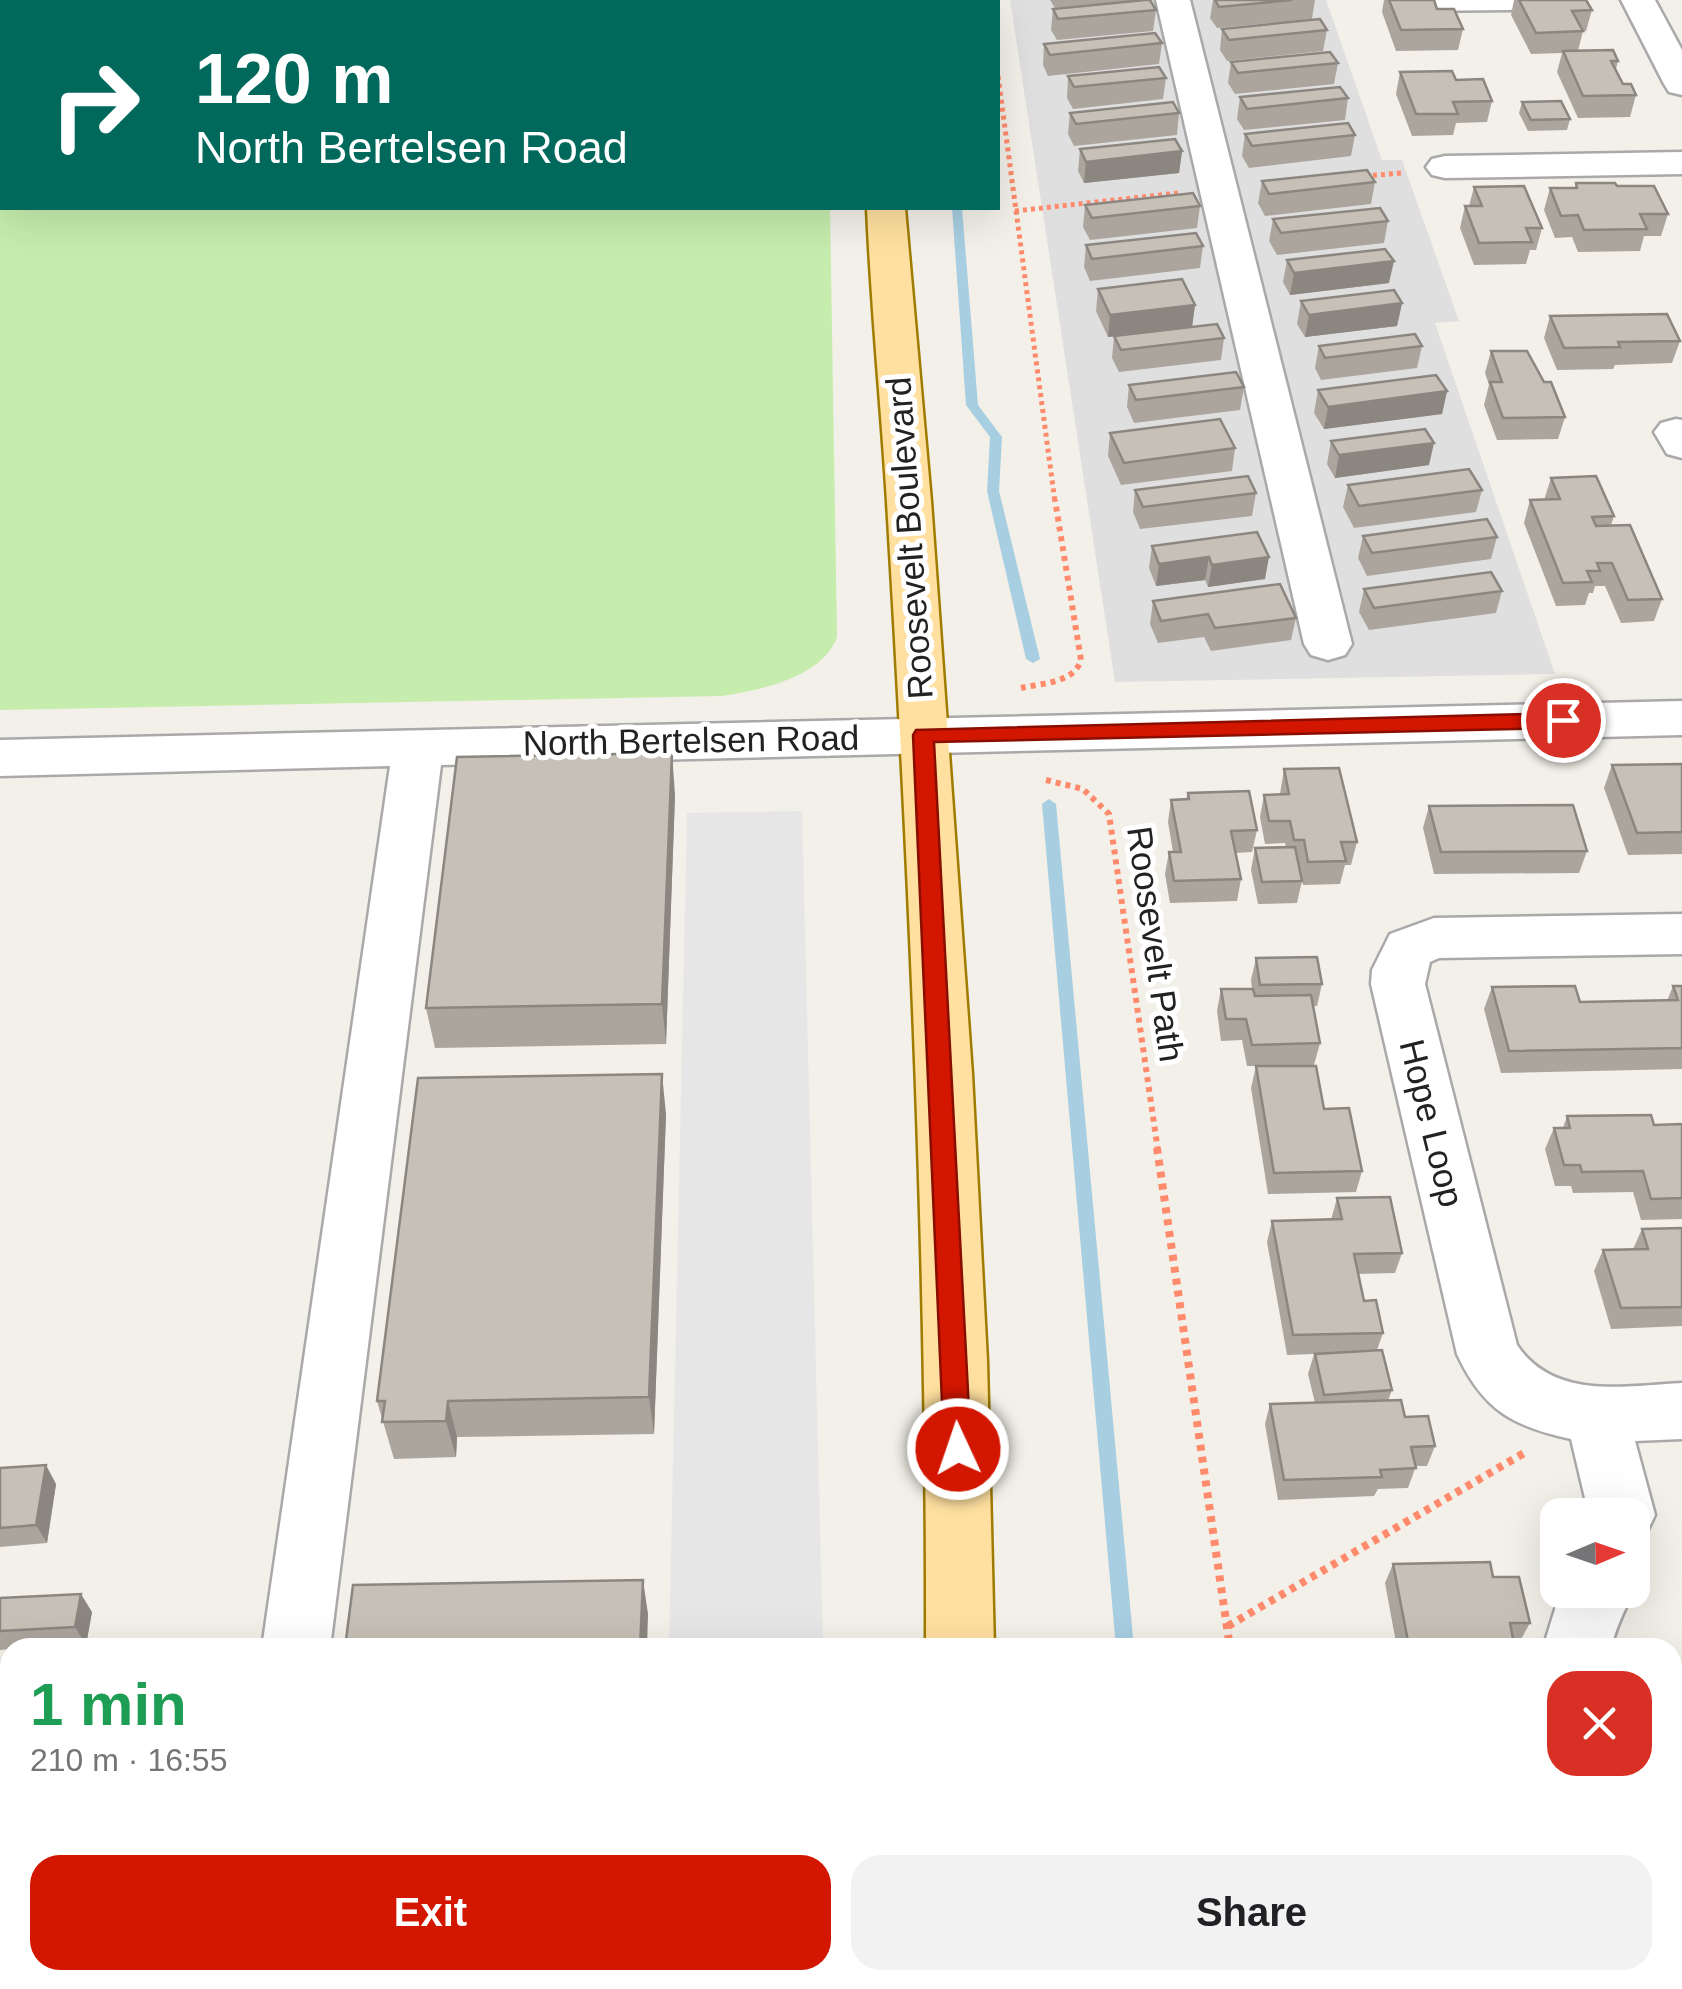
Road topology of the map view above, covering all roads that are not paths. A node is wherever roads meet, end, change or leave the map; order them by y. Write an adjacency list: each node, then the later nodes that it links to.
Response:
1 (1173, 0): 9 (street)
2 (1510, 0): 4 (street)
3 (1638, 0): 5 (street)
4 (1416, 1)
5 (1682, 84)
6 (1682, 163): 7 (street)
7 (1445, 168)
8 (886, 210): 11 (main road, Roosevelt Boulevard)
9 (1328, 644)
10 (1682, 718): 11 (street, North Bertelsen Road)
11 (924, 735): 12 (street, North Bertelsen Road); 20 (main road, Roosevelt Boulevard)
12 (418, 747): 13 (street, North Bertelsen Road); 19 (street)
13 (0, 758)
14 (1682, 934): 15 (street, Hope Loop)
15 (1568, 1410): 16 (street); 17 (street)
16 (1682, 1411)
17 (1613, 1498)
18 (1588, 1608): 21 (street)
19 (297, 1638)
20 (960, 1638)
21 (1579, 1638)

